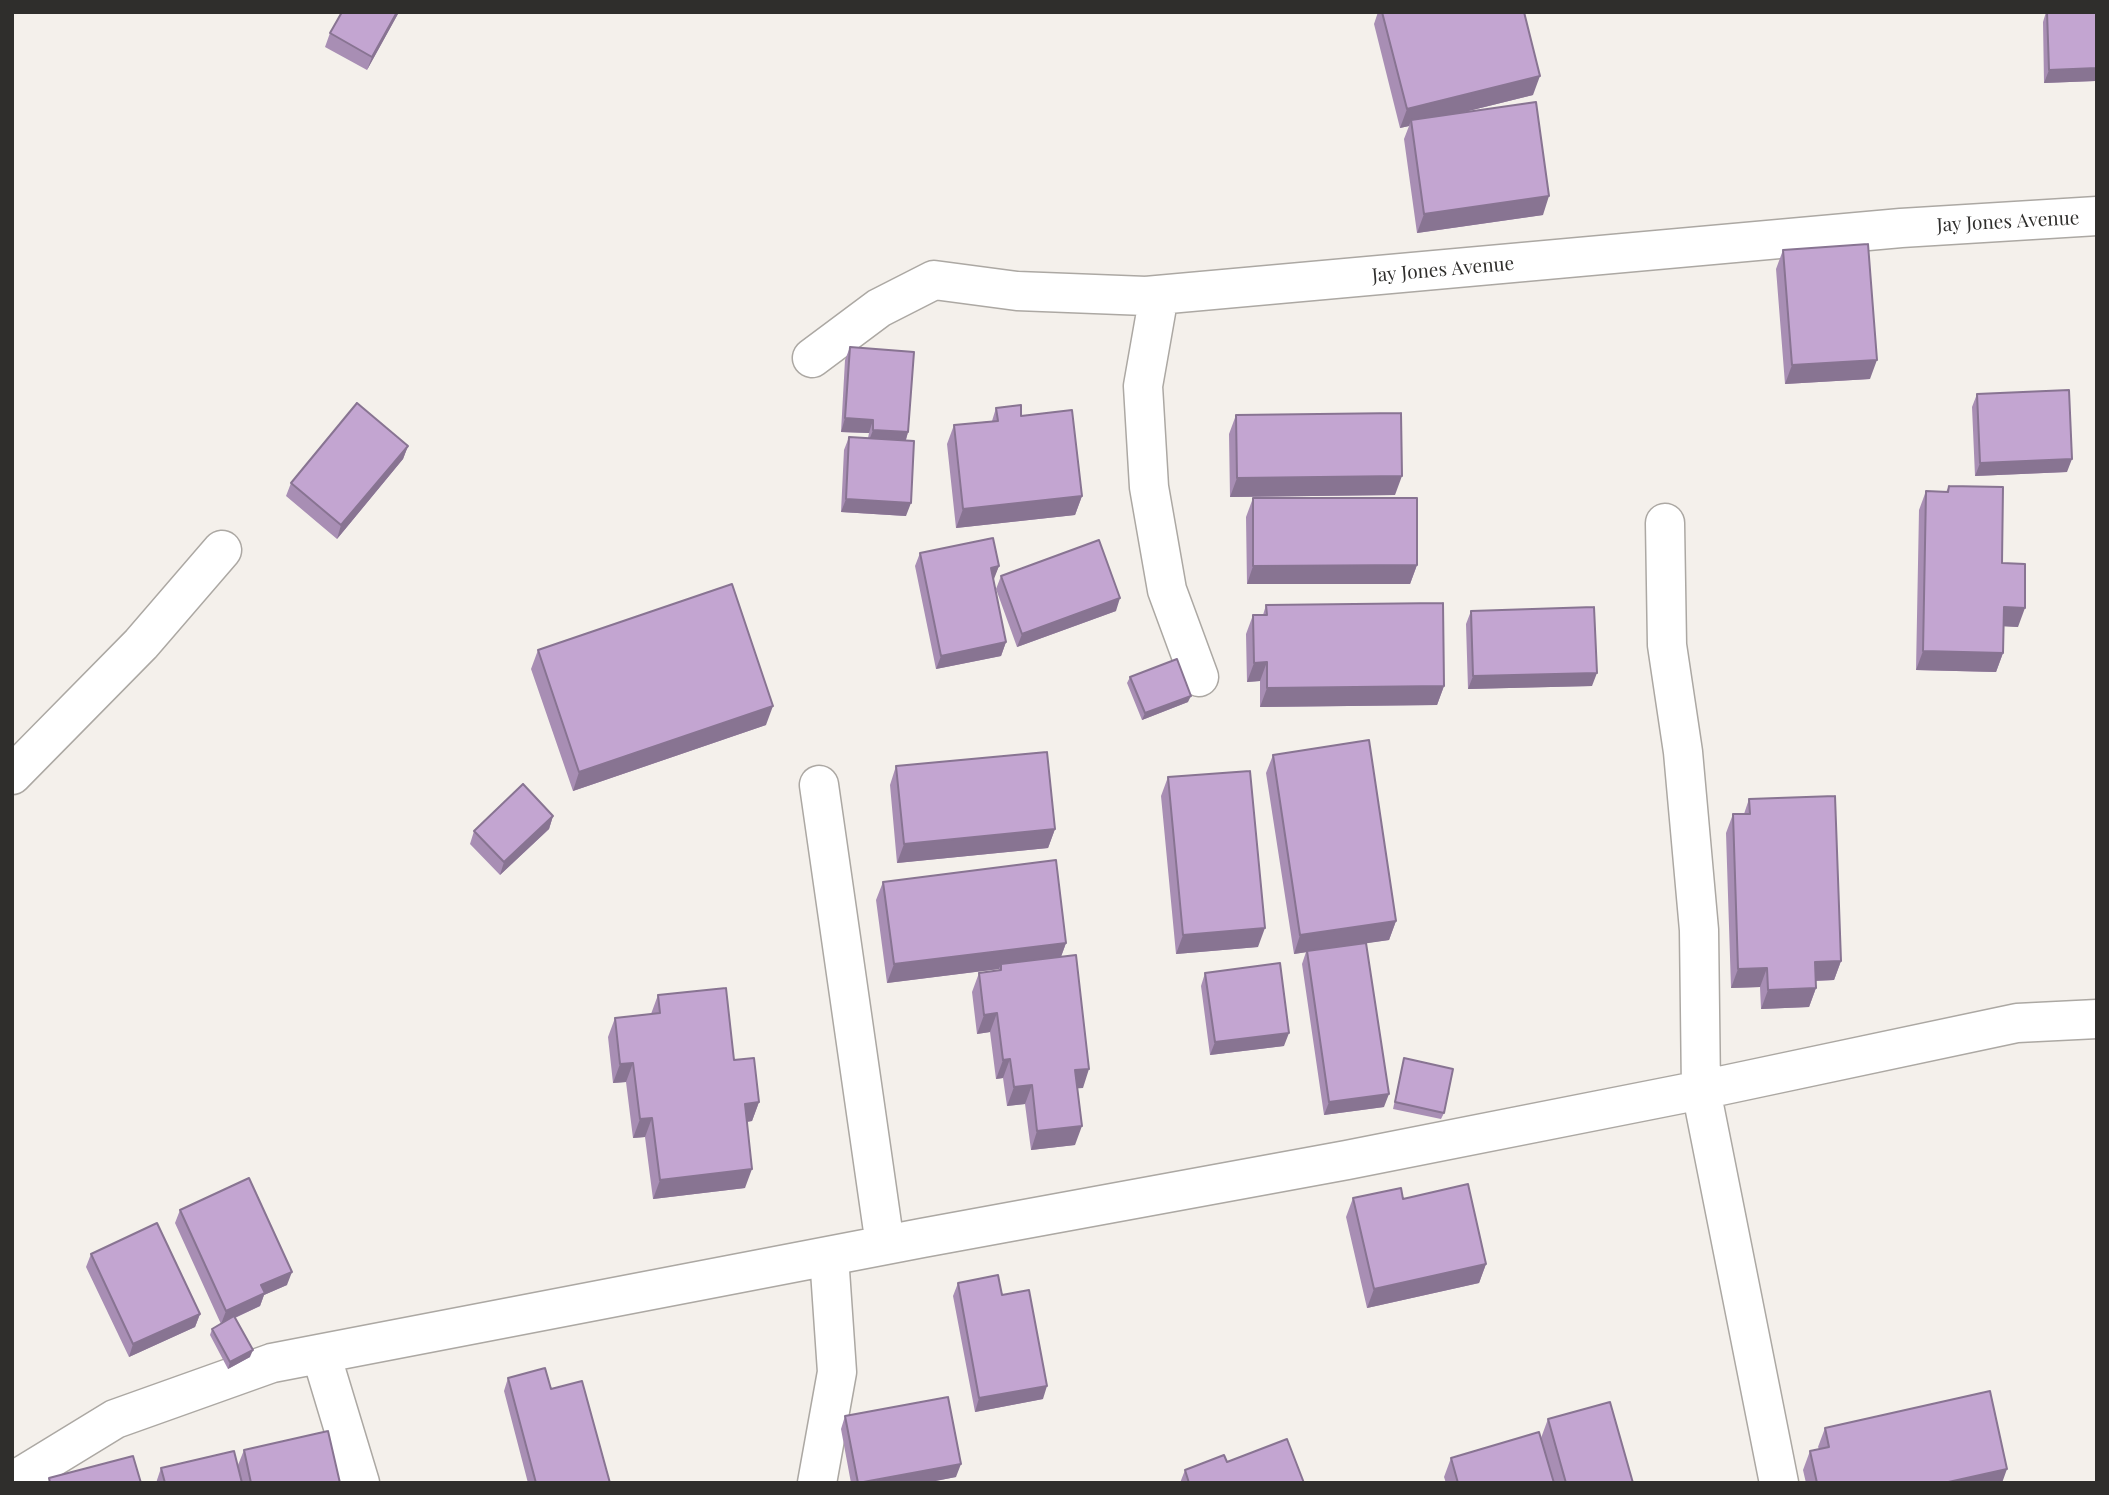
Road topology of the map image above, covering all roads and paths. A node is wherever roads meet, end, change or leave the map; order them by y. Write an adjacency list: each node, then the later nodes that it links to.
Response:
1 (2097, 216): 2 (street, Jay Jones Avenue)
2 (1159, 295): 3 (street, Jay Jones Avenue); 6 (street)
3 (812, 358)
4 (1665, 523): 10 (street)
5 (222, 550): 7 (street)
6 (1199, 677)
7 (12, 775)
8 (819, 785): 11 (street)
9 (2097, 1019): 10 (street)
10 (1702, 1090): 11 (street); 17 (street)
11 (884, 1245): 12 (street)
12 (829, 1256): 13 (street); 16 (street)
13 (321, 1354): 14 (street); 15 (street)
14 (12, 1482)
15 (360, 1483)
16 (817, 1483)
17 (1779, 1483)

